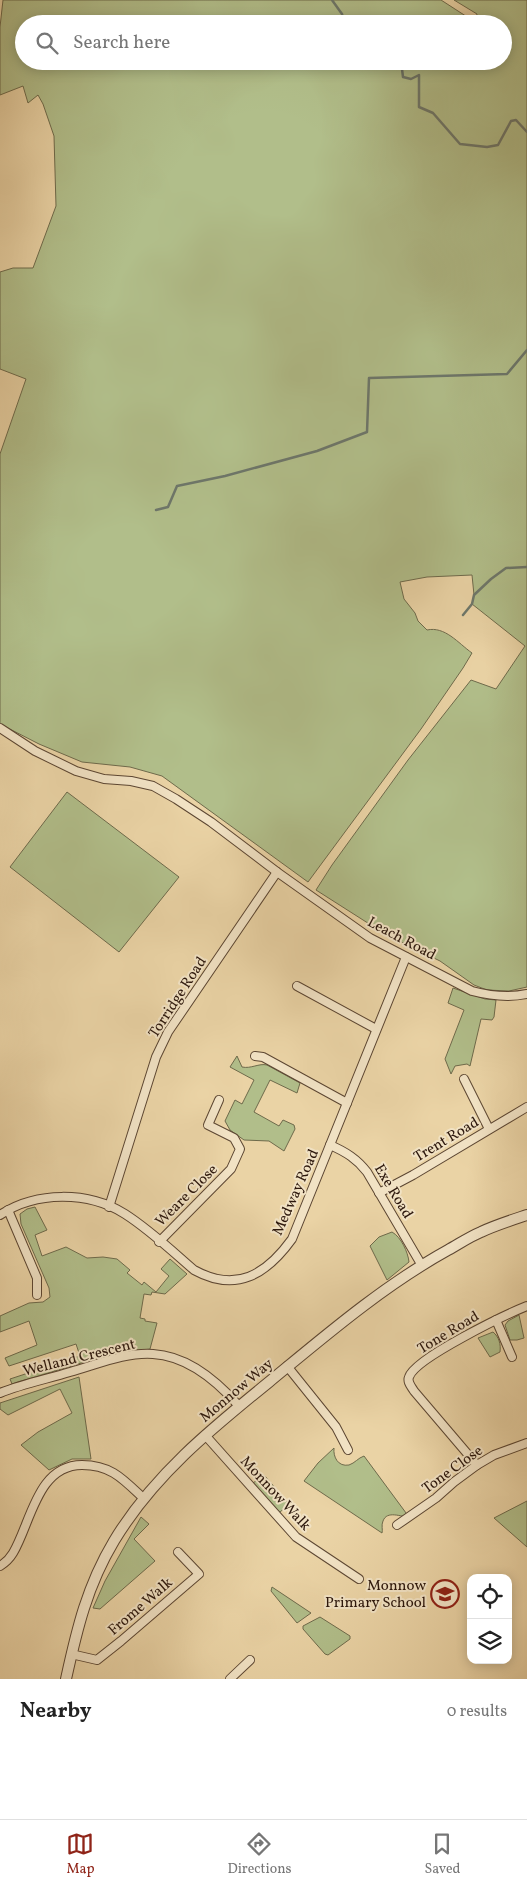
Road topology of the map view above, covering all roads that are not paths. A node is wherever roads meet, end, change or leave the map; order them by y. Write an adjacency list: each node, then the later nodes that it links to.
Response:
1 (0, 728): 2 (street, Leach Road)
2 (277, 872): 3 (street, Leach Road); 15 (street, Torridge Road)
3 (406, 957): 5 (street, Leach Road); 6 (street, Medway Road)
4 (297, 986): 6 (street)
5 (527, 994)
6 (376, 1029): 10 (street, Medway Road)
7 (255, 1056): 10 (street)
8 (464, 1079): 12 (street)
9 (219, 1100): 19 (street, Weare Close)
10 (347, 1103): 13 (street, Medway Road)
11 (527, 1107): 12 (street, Trent Road)
12 (489, 1129): 14 (street, Trent Road)
13 (330, 1145): 14 (street, Exe Road); 19 (street, Medway Road)
14 (379, 1193): 20 (street, Exe Road)
15 (109, 1207): 16 (street, Medway Road); 19 (street, Medway Road)
16 (8, 1210): 17 (street, Medway Road); 21 (street)
17 (0, 1215)
18 (527, 1215): 20 (street, Monnow Way)
19 (159, 1242)
20 (421, 1264): 25 (street, Monnow Way)
21 (37, 1295)
22 (527, 1306): 23 (street, Tone Road)
23 (496, 1320): 24 (street); 31 (street, Tone Road)
24 (512, 1357)
25 (287, 1366): 27 (street, Monnow Way); 30 (street)
26 (0, 1393): 27 (street, Welland Crescent)
27 (239, 1406): 28 (street, Monnow Way)
28 (205, 1435): 32 (street, Monnow Way); 36 (street, Monnow Walk)
29 (527, 1443): 31 (street, Tone Close)
30 (348, 1450)
31 (477, 1465): 33 (street, Tone Close)
32 (143, 1498): 35 (street); 37 (street, Monnow Way)
33 (397, 1525)
34 (178, 1552): 37 (street, Frome Walk)
35 (0, 1566)
36 (359, 1579)
37 (71, 1654): 39 (street, Monnow Way)
38 (250, 1660): 40 (street)
39 (66, 1679)
40 (230, 1679)

